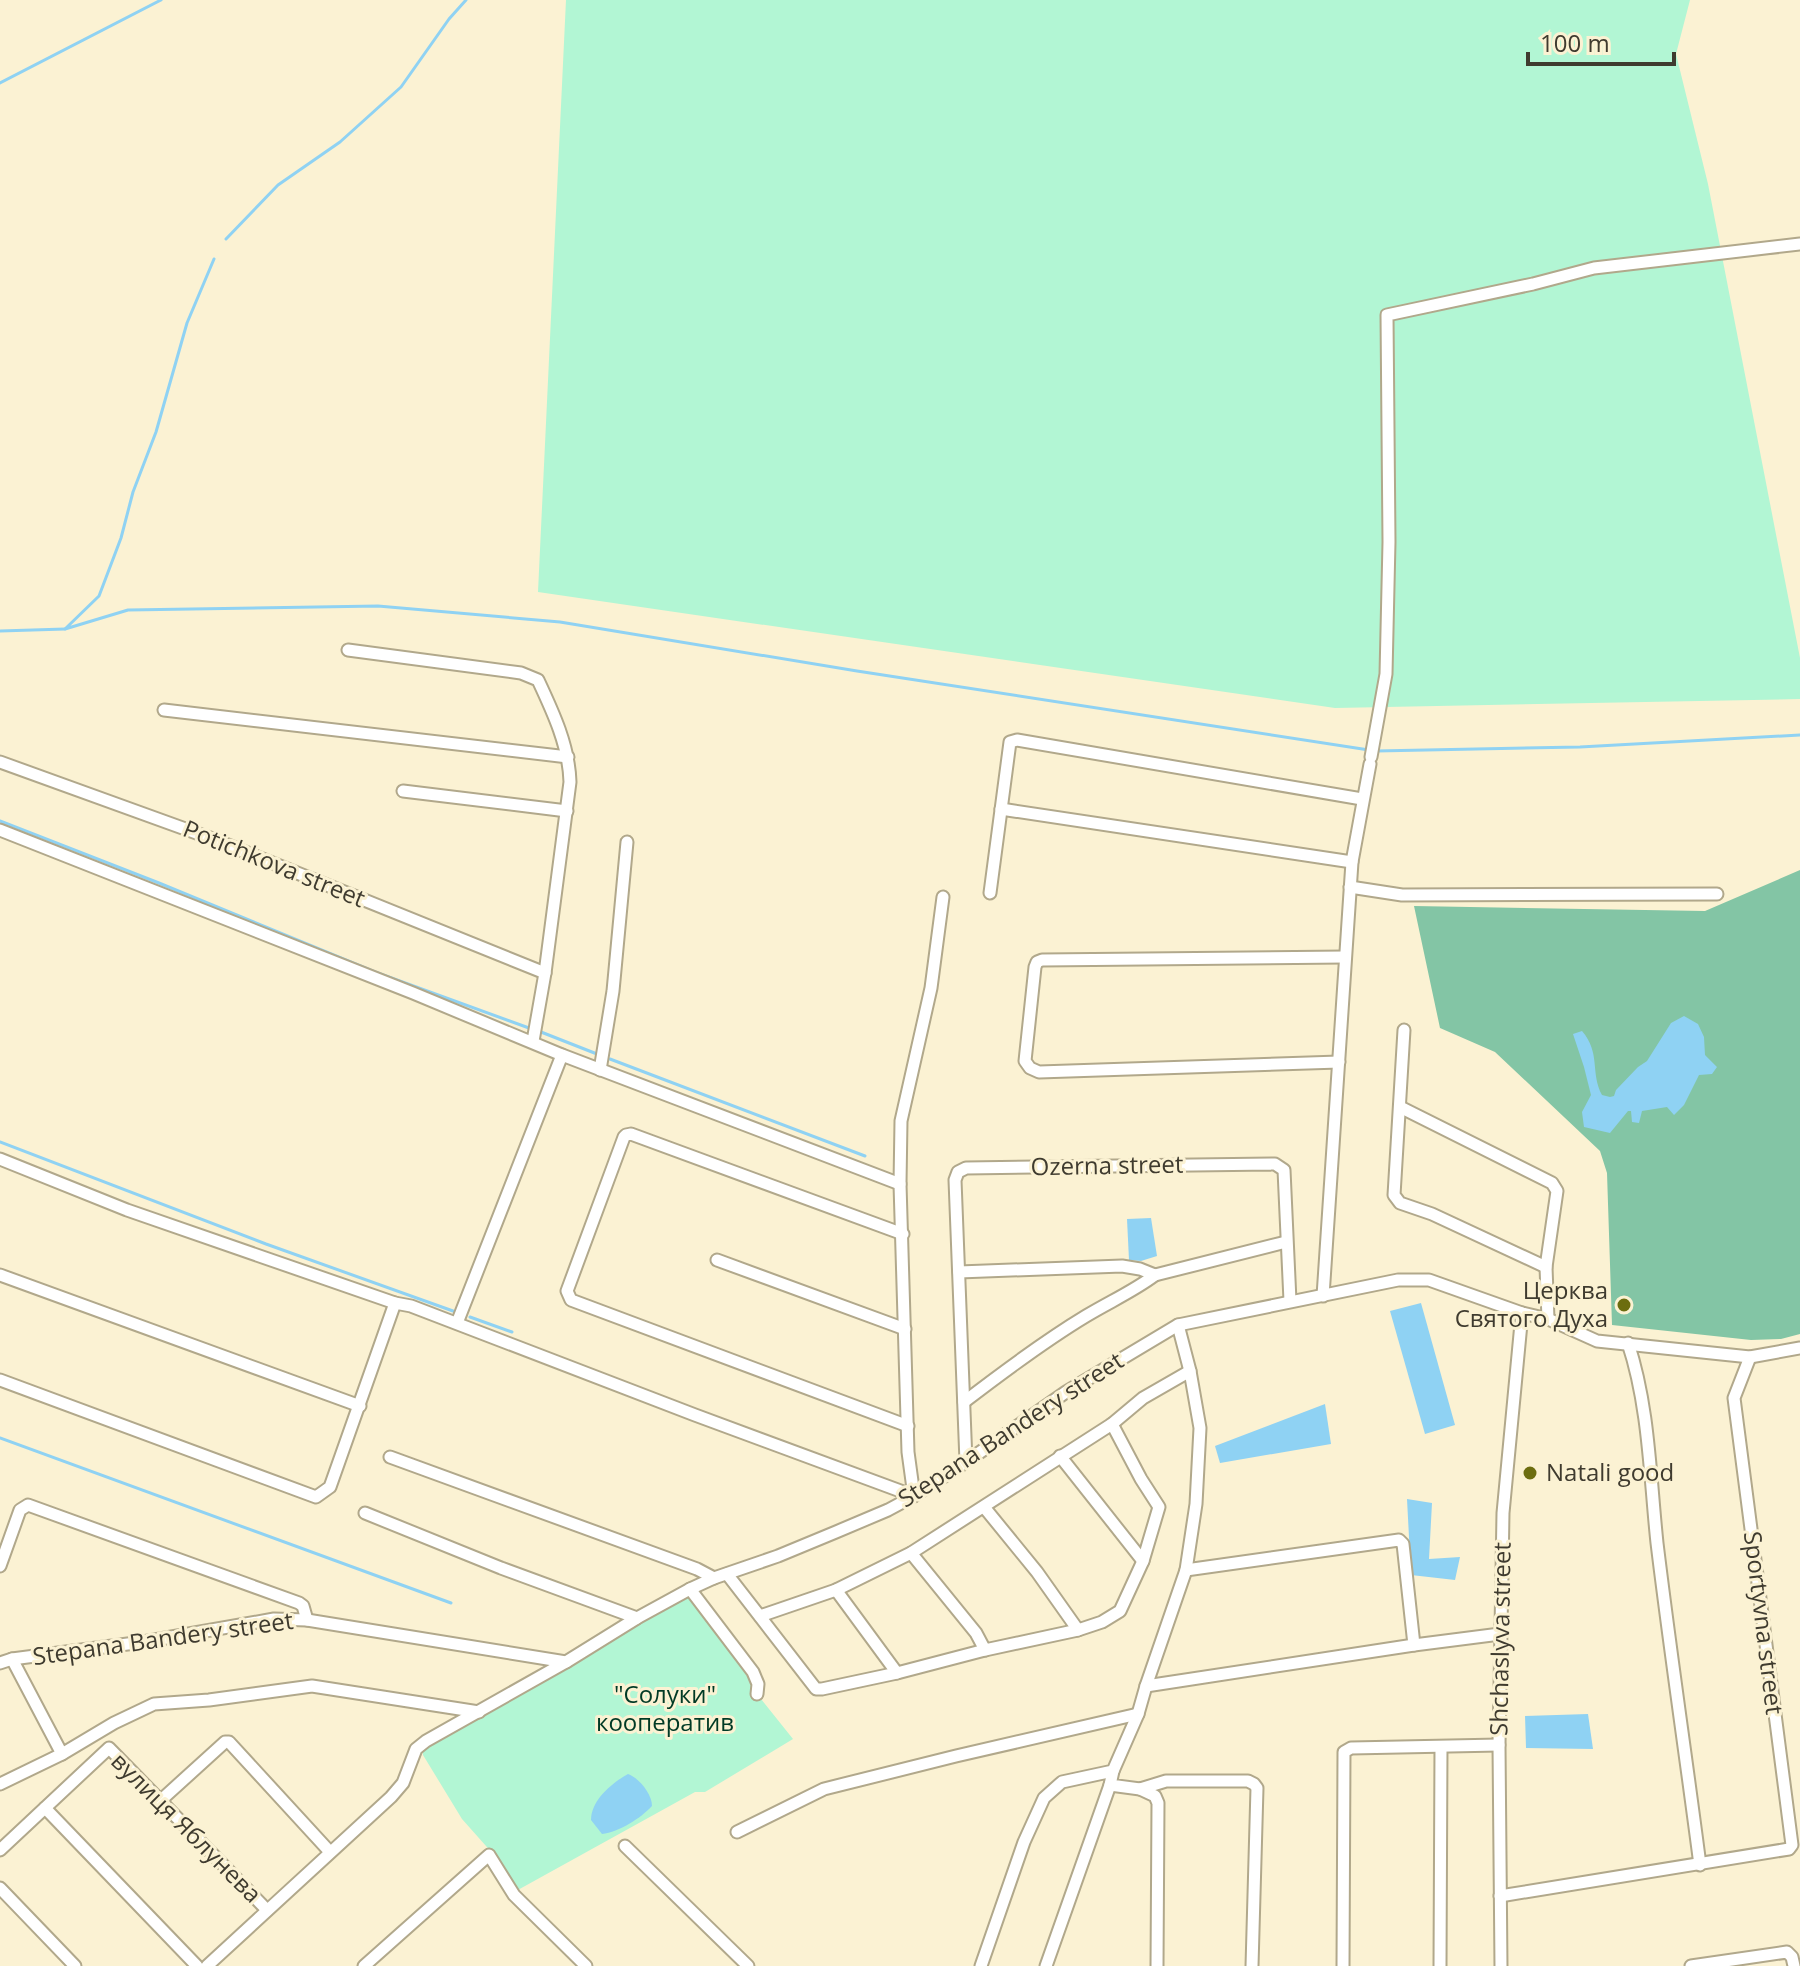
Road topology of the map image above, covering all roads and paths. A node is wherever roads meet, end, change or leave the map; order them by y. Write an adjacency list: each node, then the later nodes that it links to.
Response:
1 (1800, 244): 7 (street)
2 (348, 650): 4 (street)
3 (164, 710): 4 (street)
4 (568, 757): 9 (street)
5 (0, 762): 18 (street, Potichkova street)
6 (403, 791): 9 (street)
7 (1362, 799): 8 (street); 12 (street)
8 (1001, 809): 12 (street); 14 (street)
9 (567, 811): 18 (street)
10 (0, 830): 20 (street)
11 (627, 842): 23 (street)
12 (1352, 862): 13 (street)
13 (1350, 887): 15 (street); 17 (street)
14 (990, 893)
15 (1717, 894)
16 (943, 897): 26 (street)
17 (1345, 957): 22 (street); 22 (street)
18 (545, 973): 20 (street)
19 (1404, 1030): 24 (street)
20 (533, 1041): 21 (street)
21 (562, 1055): 23 (street); 39 (street)
22 (1339, 1062): 34 (street)
23 (600, 1070): 26 (street)
24 (1400, 1107): 30 (street); 30 (street)
25 (0, 1159): 36 (street)
26 (900, 1184): 27 (street)
27 (903, 1234): 41 (street); 50 (street)
28 (1286, 1242): 31 (street, Ozerna street); 33 (street); 35 (street, Ozerna street)
29 (717, 1260): 41 (street)
30 (1546, 1267): 38 (street)
31 (959, 1272): 33 (street); 47 (street, Ozerna street)
32 (0, 1275): 48 (street)
33 (1155, 1275): 47 (street)
34 (1323, 1296): 35 (street, Stepana Bandery street); 37 (street, Stepana Bandery street)
35 (1290, 1301): 40 (street, Stepana Bandery street)
36 (395, 1303): 39 (street); 48 (street)
37 (1522, 1313): 38 (street, Stepana Bandery street); 69 (street, Shchaslyva street)
38 (1548, 1319): 42 (street, Stepana Bandery street)
39 (457, 1323): 54 (street)
40 (1178, 1325): 45 (street); 53 (street, Stepana Bandery street)
41 (905, 1329): 50 (street)
42 (1628, 1343): 44 (street, Stepana Bandery street); 92 (street)
43 (1800, 1348): 44 (street, Stepana Bandery street)
44 (1750, 1357): 92 (street, Sportyvna street)
45 (1190, 1371): 49 (street); 60 (street)
46 (0, 1380): 48 (street)
47 (964, 1402): 53 (street, Ozerna street)
48 (360, 1406)
49 (1112, 1424): 51 (street); 58 (street)
50 (908, 1426): 54 (street)
51 (1060, 1456): 55 (street); 58 (street)
52 (390, 1457): 62 (street)
53 (966, 1462): 54 (street, Stepana Bandery street)
54 (914, 1496): 61 (street, Stepana Bandery street)
55 (984, 1507): 57 (street); 68 (street)
56 (365, 1513): 66 (street)
57 (911, 1553): 64 (street); 71 (street)
58 (1143, 1561): 68 (street)
59 (0, 1566): 67 (street)
60 (1186, 1570): 70 (street); 75 (street)
61 (727, 1574): 62 (street, Stepana Bandery street); 65 (street)
62 (714, 1578): 63 (street, Stepana Bandery street)
63 (690, 1589): 66 (street, Stepana Bandery street); 76 (street)
64 (836, 1590): 65 (street); 74 (street)
65 (760, 1616): 74 (street)
66 (637, 1618): 73 (street, Stepana Bandery street)
67 (307, 1620): 72 (street, Stepana Bandery street); 73 (street, Stepana Bandery street)
68 (1078, 1630): 71 (street)
69 (1500, 1634): 70 (street); 79 (street, Shchaslyva street)
70 (1414, 1645): 75 (street)
71 (985, 1650): 74 (street)
72 (6, 1661): 81 (street)
73 (566, 1662): 77 (street)
74 (897, 1673)
75 (1146, 1686): 78 (street)
76 (757, 1694)
77 (479, 1712): 81 (street); 91 (street)
78 (1138, 1714): 82 (street); 88 (street)
79 (1499, 1745): 80 (street); 94 (street, Shchaslyva street)
80 (1441, 1747): 106 (street); 107 (street)
81 (62, 1754): 83 (street)
82 (1113, 1771): 84 (street); 102 (street)
83 (0, 1784)
84 (1110, 1785): 85 (street); 103 (street)
85 (1140, 1789): 104 (street); 105 (street)
86 (160, 1801): 87 (street, вулиця Яблунева); 91 (street); 95 (street, вулиця Яблунева)
87 (45, 1808): 90 (street, вулиця Яблунева); 97 (street)
88 (737, 1832)
89 (625, 1846): 101 (street)
90 (0, 1850)
91 (330, 1852): 95 (street)
92 (1700, 1865): 94 (street, Sportyvna street)
93 (0, 1888): 96 (street)
94 (1500, 1896): 108 (street, Shchaslyva street)
95 (267, 1910): 98 (street)
96 (75, 1966)
97 (197, 1966)
98 (207, 1966)
99 (364, 1966): 100 (street)
100 (586, 1966)
101 (748, 1966)
102 (981, 1966)
103 (1046, 1966)
104 (1157, 1966)
105 (1252, 1966)
106 (1343, 1966)
107 (1440, 1966)
108 (1501, 1966)
109 (1691, 1966): 110 (street)
110 (1794, 1966)

